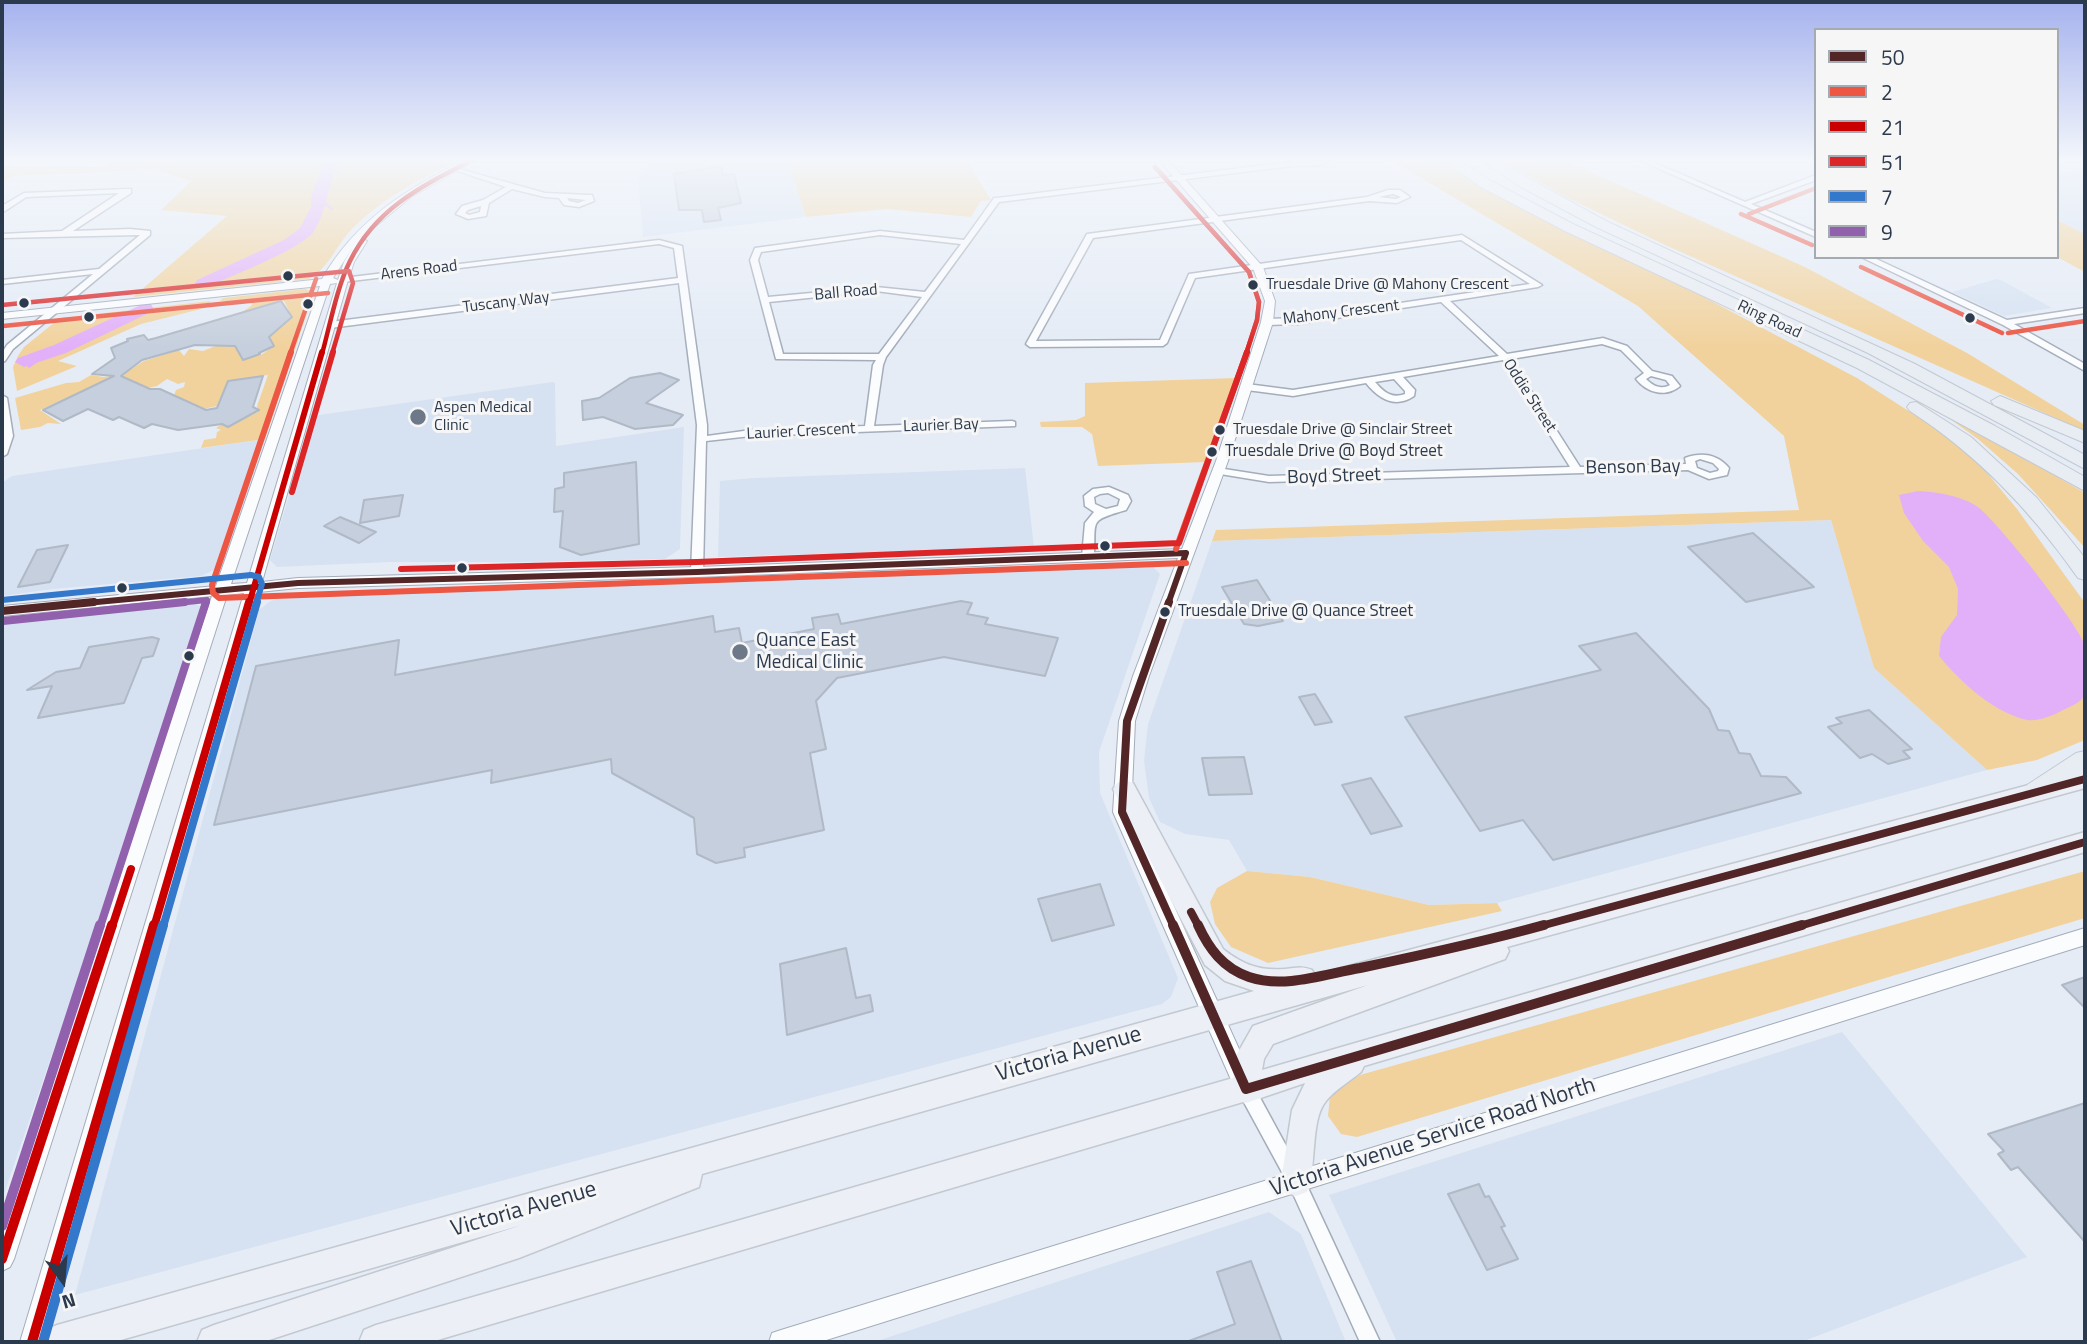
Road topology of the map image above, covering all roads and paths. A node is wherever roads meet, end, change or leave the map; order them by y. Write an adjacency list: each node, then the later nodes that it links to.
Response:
1 (80, 223): 10 (street)
2 (373, 223): 20 (street)
3 (374, 223): 17 (street)
4 (980, 223): 13 (street, Laurier Crescent)
5 (1188, 223): 15 (street)
6 (1219, 223): 15 (street)
7 (1560, 223): 26 (highway, Ring Road)
8 (1595, 223): 28 (highway, Ring Road)
9 (1788, 223): 11 (street)
10 (64, 233): 12 (street); 16 (street)
11 (1814, 234)
12 (2, 236)
13 (965, 242): 21 (street, Laurier Crescent); 22 (street)
14 (1869, 259): 30 (street)
15 (1258, 267): 23 (street, Mahony Crescent); 29 (street)
16 (99, 271): 19 (street); 25 (street)
17 (343, 280): 18 (street, Arens Road); 20 (street, Arens Road); 31 (street)
18 (682, 280): 31 (street, Tuscany Way); 45 (street, Arens Road)
19 (2, 282)
20 (326, 282): 25 (street, Arens Road); 51 (street)
21 (926, 295): 22 (street, Ball Road); 32 (street, Laurier Crescent)
22 (765, 300): 32 (street)
23 (1444, 300): 29 (street, Mahony Crescent); 33 (street, Oddie Street)
24 (2085, 310): 30 (street)
25 (52, 311): 27 (street, Arens Road); 34 (street)
26 (1749, 311): 52 (highway, Ring Road); 58 (highway)
27 (2, 316)
28 (1804, 317): 44 (highway); 47 (highway, Ring Road)
29 (1267, 322): 39 (street)
30 (2006, 323): 35 (street)
31 (330, 325): 53 (street)
32 (882, 357): 43 (street, Laurier Crescent)
33 (1506, 358): 36 (street); 37 (street); 49 (street, Oddie Street)
34 (2, 359)
35 (2085, 368)
36 (1649, 373)
37 (1397, 377): 38 (street); 38 (street)
38 (1368, 381): 39 (street)
39 (1247, 387): 50 (street)
40 (2, 398): 41 (street)
41 (3, 418): 46 (street)
42 (1012, 424): 43 (street, Laurier Bay)
43 (869, 429): 45 (street, Laurier Crescent)
44 (2085, 438)
45 (702, 439): 57 (street, Arens Road)
46 (2, 454)
47 (2085, 463)
48 (1690, 467): 49 (street, Benson Bay)
49 (1576, 469): 50 (street, Boyd Street)
50 (1218, 471): 55 (street)
51 (257, 483): 53 (street); 60 (street)
52 (2085, 485)
53 (282, 489): 59 (street)
54 (1098, 512): 56 (street)
55 (1185, 553): 56 (street); 64 (street)
56 (1088, 557): 57 (street)
57 (697, 572): 59 (street)
58 (2085, 572)
59 (252, 585): 60 (street); 76 (street)
60 (222, 588): 61 (street); 75 (street)
61 (2, 611)
62 (2085, 760): 65 (highway)
63 (2085, 779): 65 (highway, Victoria Avenue)
64 (1125, 789): 69 (highway); 70 (street)
65 (2036, 792): 67 (highway, Victoria Avenue)
66 (2085, 842): 71 (highway)
67 (1649, 896): 69 (highway, Victoria Avenue); 72 (highway)
68 (2085, 936): 74 (street, Victoria Avenue Service Road North)
69 (1460, 948): 70 (highway, Victoria Avenue)
70 (1211, 1015): 72 (street); 73 (highway, Victoria Avenue)
71 (1360, 1056): 72 (highway); 74 (highway)
72 (1246, 1089): 74 (street); 79 (highway)
73 (808, 1129): 77 (highway, Victoria Avenue); 78 (highway)
74 (1296, 1181): 80 (street, Victoria Avenue Service Road North); 81 (street)
75 (2, 1259)
76 (32, 1342)
77 (57, 1342)
78 (214, 1342)
79 (376, 1342)
80 (781, 1342)
81 (1370, 1342)

